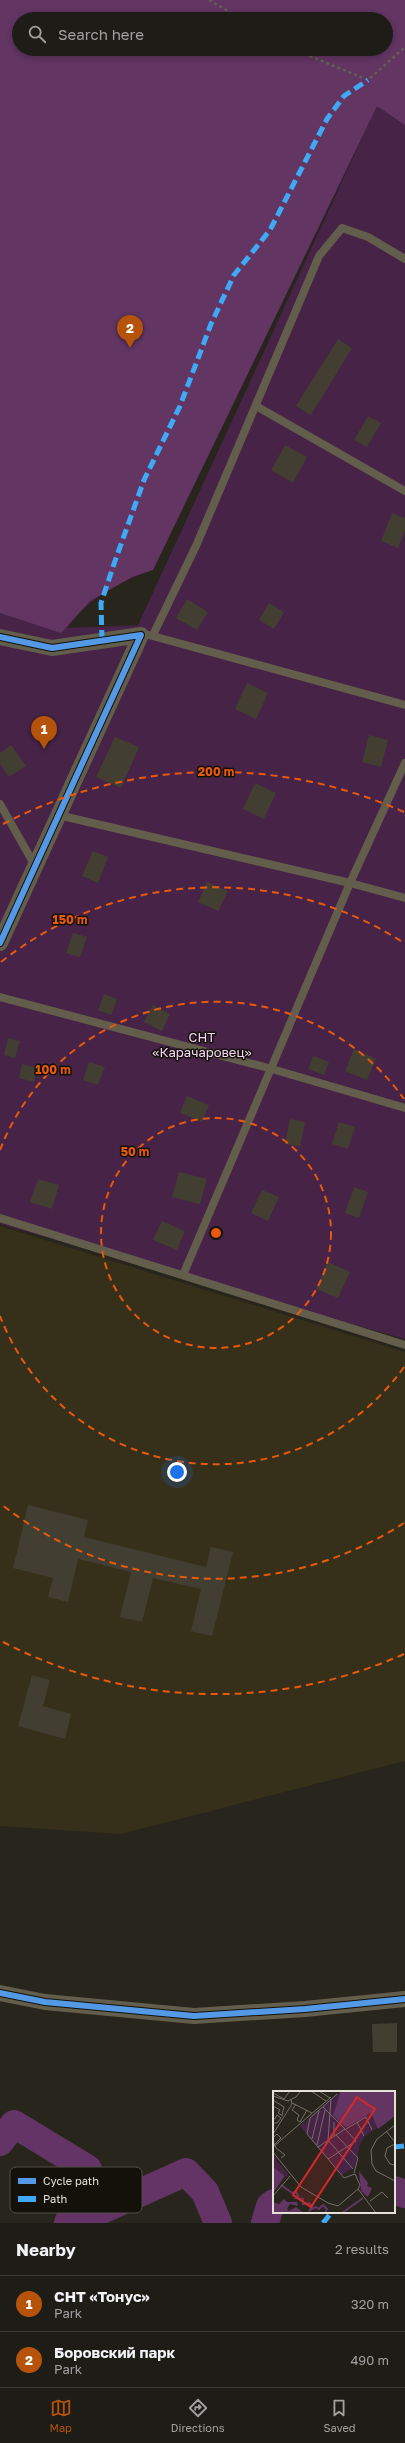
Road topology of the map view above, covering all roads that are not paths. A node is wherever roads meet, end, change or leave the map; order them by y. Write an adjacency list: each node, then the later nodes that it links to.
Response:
1 (405, 259): 2 (lane)
2 (256, 406): 3 (lane); 4 (lane)
3 (405, 491)
4 (147, 635): 5 (street); 6 (lane); 9 (street)
5 (0, 638)
6 (405, 705)
7 (405, 763): 11 (lane)
8 (0, 804): 10 (lane)
9 (58, 815): 10 (street); 11 (lane)
10 (34, 864): 13 (street)
11 (350, 883): 12 (lane); 15 (lane)
12 (405, 898)
13 (0, 943)
14 (0, 997): 15 (lane)
15 (272, 1069): 16 (lane); 18 (lane)
16 (405, 1108)
17 (0, 1218): 18 (lane)
18 (183, 1275): 19 (lane)
19 (405, 1345)
20 (0, 1993): 21 (street)
21 (405, 1999)

